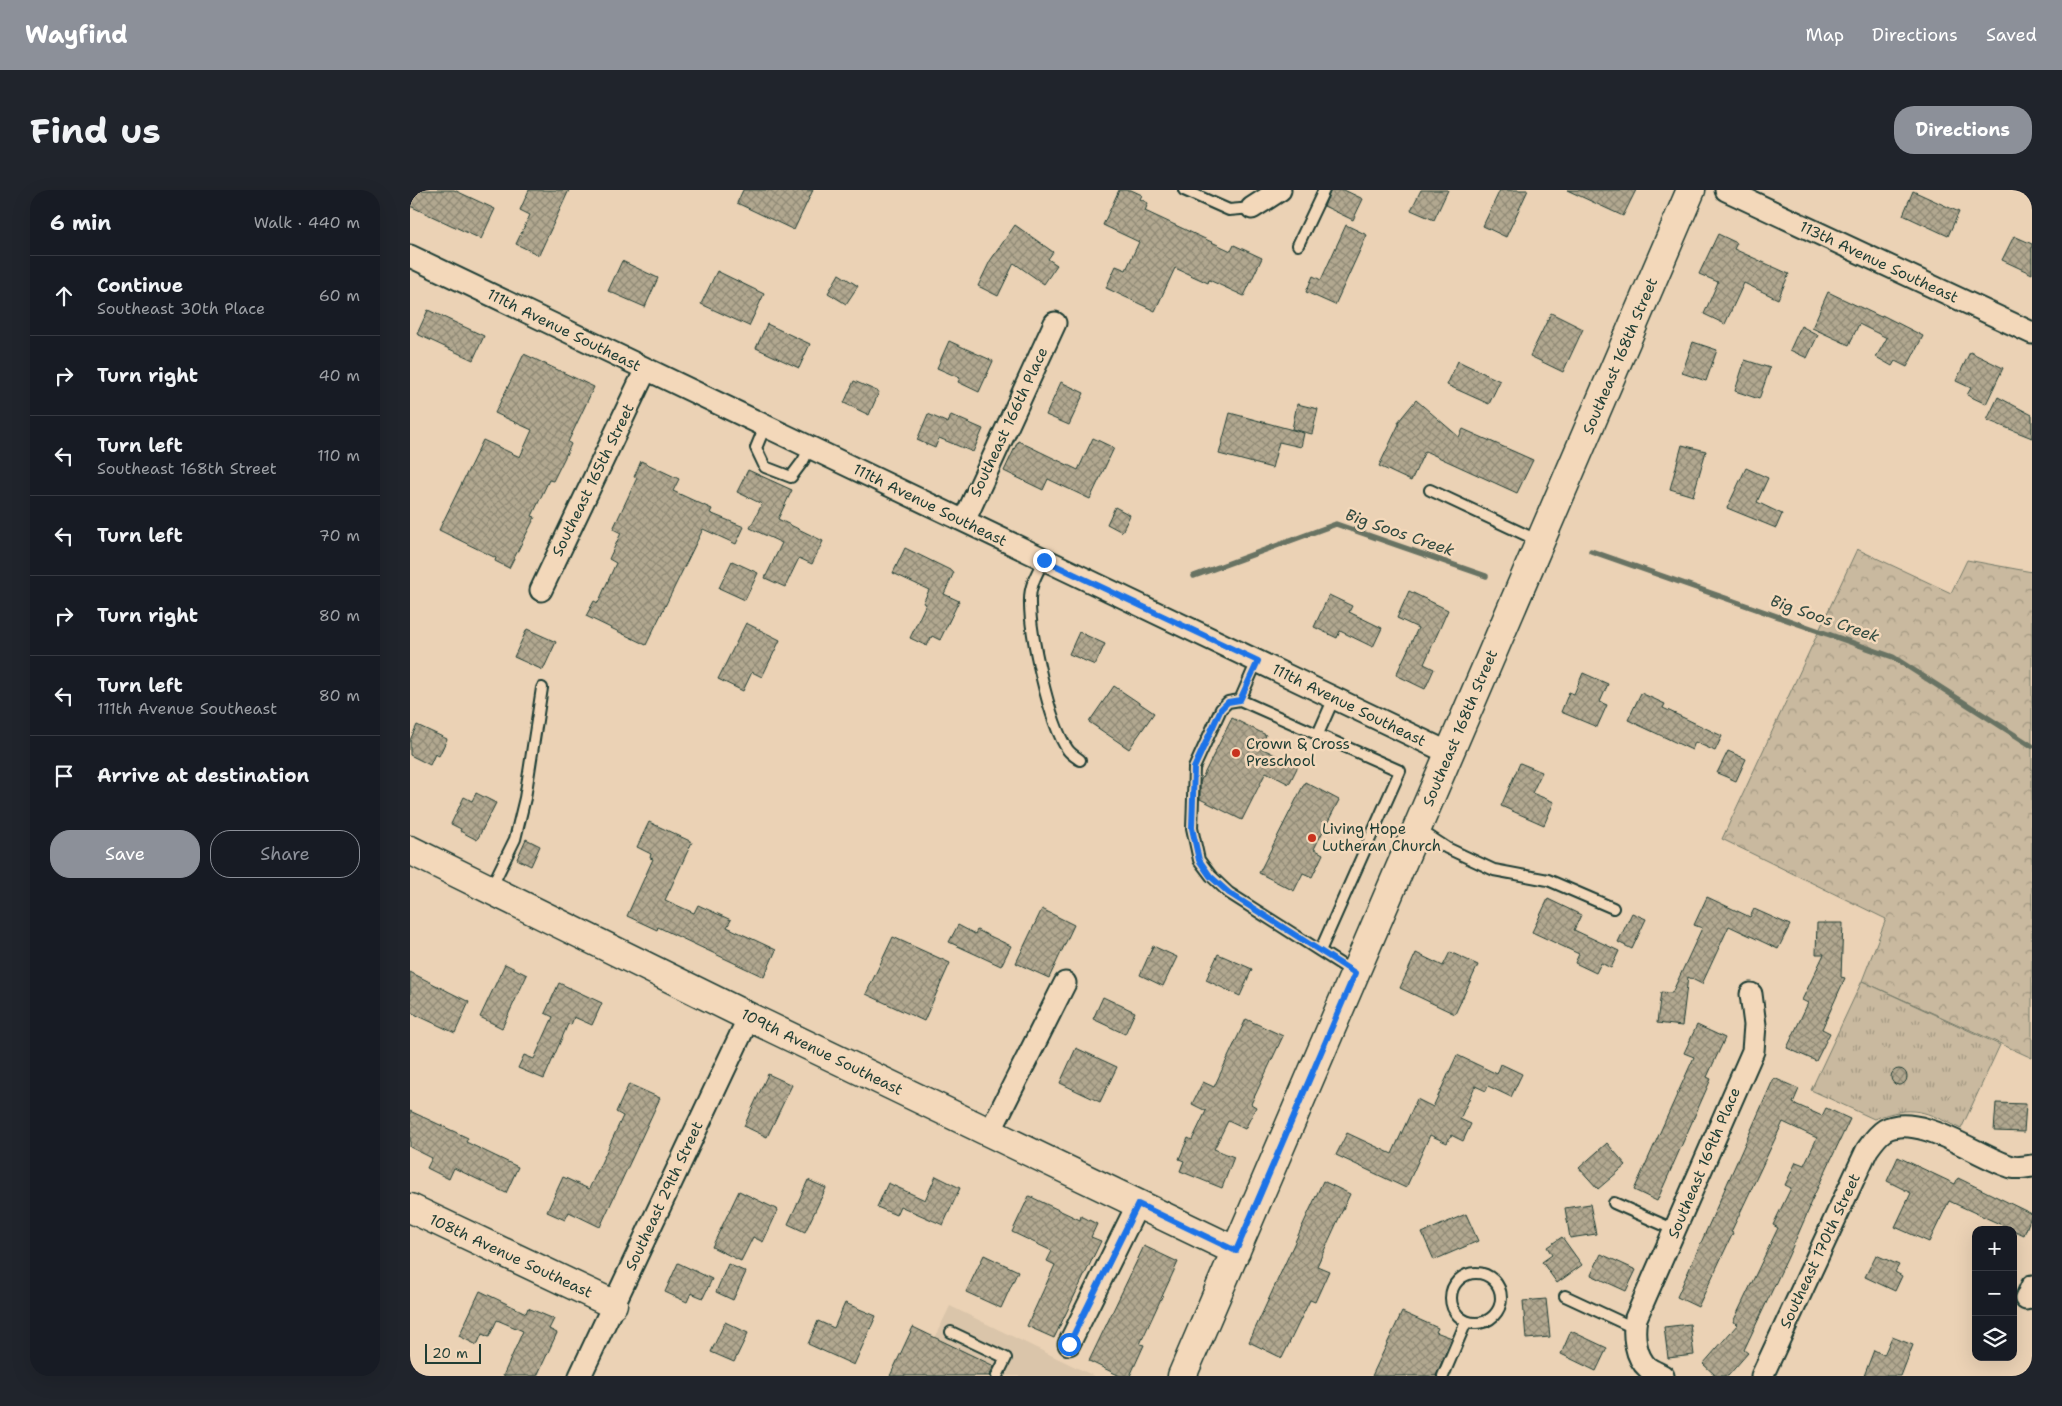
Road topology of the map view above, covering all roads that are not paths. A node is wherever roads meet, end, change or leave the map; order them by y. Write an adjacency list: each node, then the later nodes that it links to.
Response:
1 (1184, 190): 6 (lane)
2 (1280, 190): 6 (street)
3 (1324, 190): 7 (lane)
4 (1691, 190): 16 (street, Southeast 168th Street)
5 (1726, 190): 10 (street, 113th Avenue Southeast)
6 (1252, 208)
7 (1298, 245)
8 (410, 256): 11 (street, 111th Avenue Southeast)
9 (1055, 323): 15 (street, Southeast 166th Place)
10 (2032, 333)
11 (646, 369): 12 (street, 111th Avenue Southeast); 18 (street, Southeast 165th Street)
12 (765, 426): 13 (street, 111th Avenue Southeast); 13 (lane)
13 (810, 447): 15 (street, 111th Avenue Southeast)
14 (1430, 490): 16 (lane)
15 (964, 521): 17 (street, 111th Avenue Southeast)
16 (1540, 541): 24 (street, Southeast 168th Street)
17 (1044, 560): 19 (street, 111th Avenue Southeast); 25 (lane)
18 (541, 590)
19 (1258, 661): 21 (street, 111th Avenue Southeast); 22 (lane)
20 (542, 688): 28 (lane)
21 (1334, 698): 23 (lane); 24 (street, 111th Avenue Southeast)
22 (1240, 700): 23 (lane); 30 (lane)
23 (1318, 734): 30 (lane)
24 (1449, 753): 26 (street, Southeast 168th Street)
25 (1080, 760)
26 (1417, 828): 29 (lane); 31 (street, Southeast 168th Street)
27 (410, 850): 28 (street, 109th Avenue Southeast)
28 (491, 889): 34 (street, 109th Avenue Southeast)
29 (1613, 908)
30 (1320, 951): 31 (lane)
31 (1355, 973): 41 (street, Southeast 168th Street)
32 (1064, 983): 35 (street)
33 (1750, 994): 40 (street, Southeast 169th Place)
34 (750, 1017): 35 (street, 109th Avenue Southeast); 43 (street, Southeast 29th Street)
35 (990, 1132): 38 (street, 109th Avenue Southeast)
36 (2032, 1166): 53 (street, Southeast 170th Street)
37 (1614, 1203): 40 (lane)
38 (1138, 1204): 41 (street, 109th Avenue Southeast); 47 (street)
39 (410, 1208): 43 (street, 108th Avenue Southeast)
40 (1675, 1230): 45 (street, Southeast 169th Place)
41 (1236, 1251): 50 (street, Southeast 168th Street)
42 (1565, 1296): 45 (lane)
43 (613, 1304): 48 (street, Southeast 29th Street)
44 (1466, 1322): 44 (lane); 51 (lane)
45 (1634, 1328): 52 (street)
46 (951, 1332): 49 (lane)
47 (1069, 1344)
48 (580, 1376)
49 (997, 1376)
50 (1182, 1376)
51 (1443, 1376)
52 (1663, 1376)
53 (1762, 1376)

